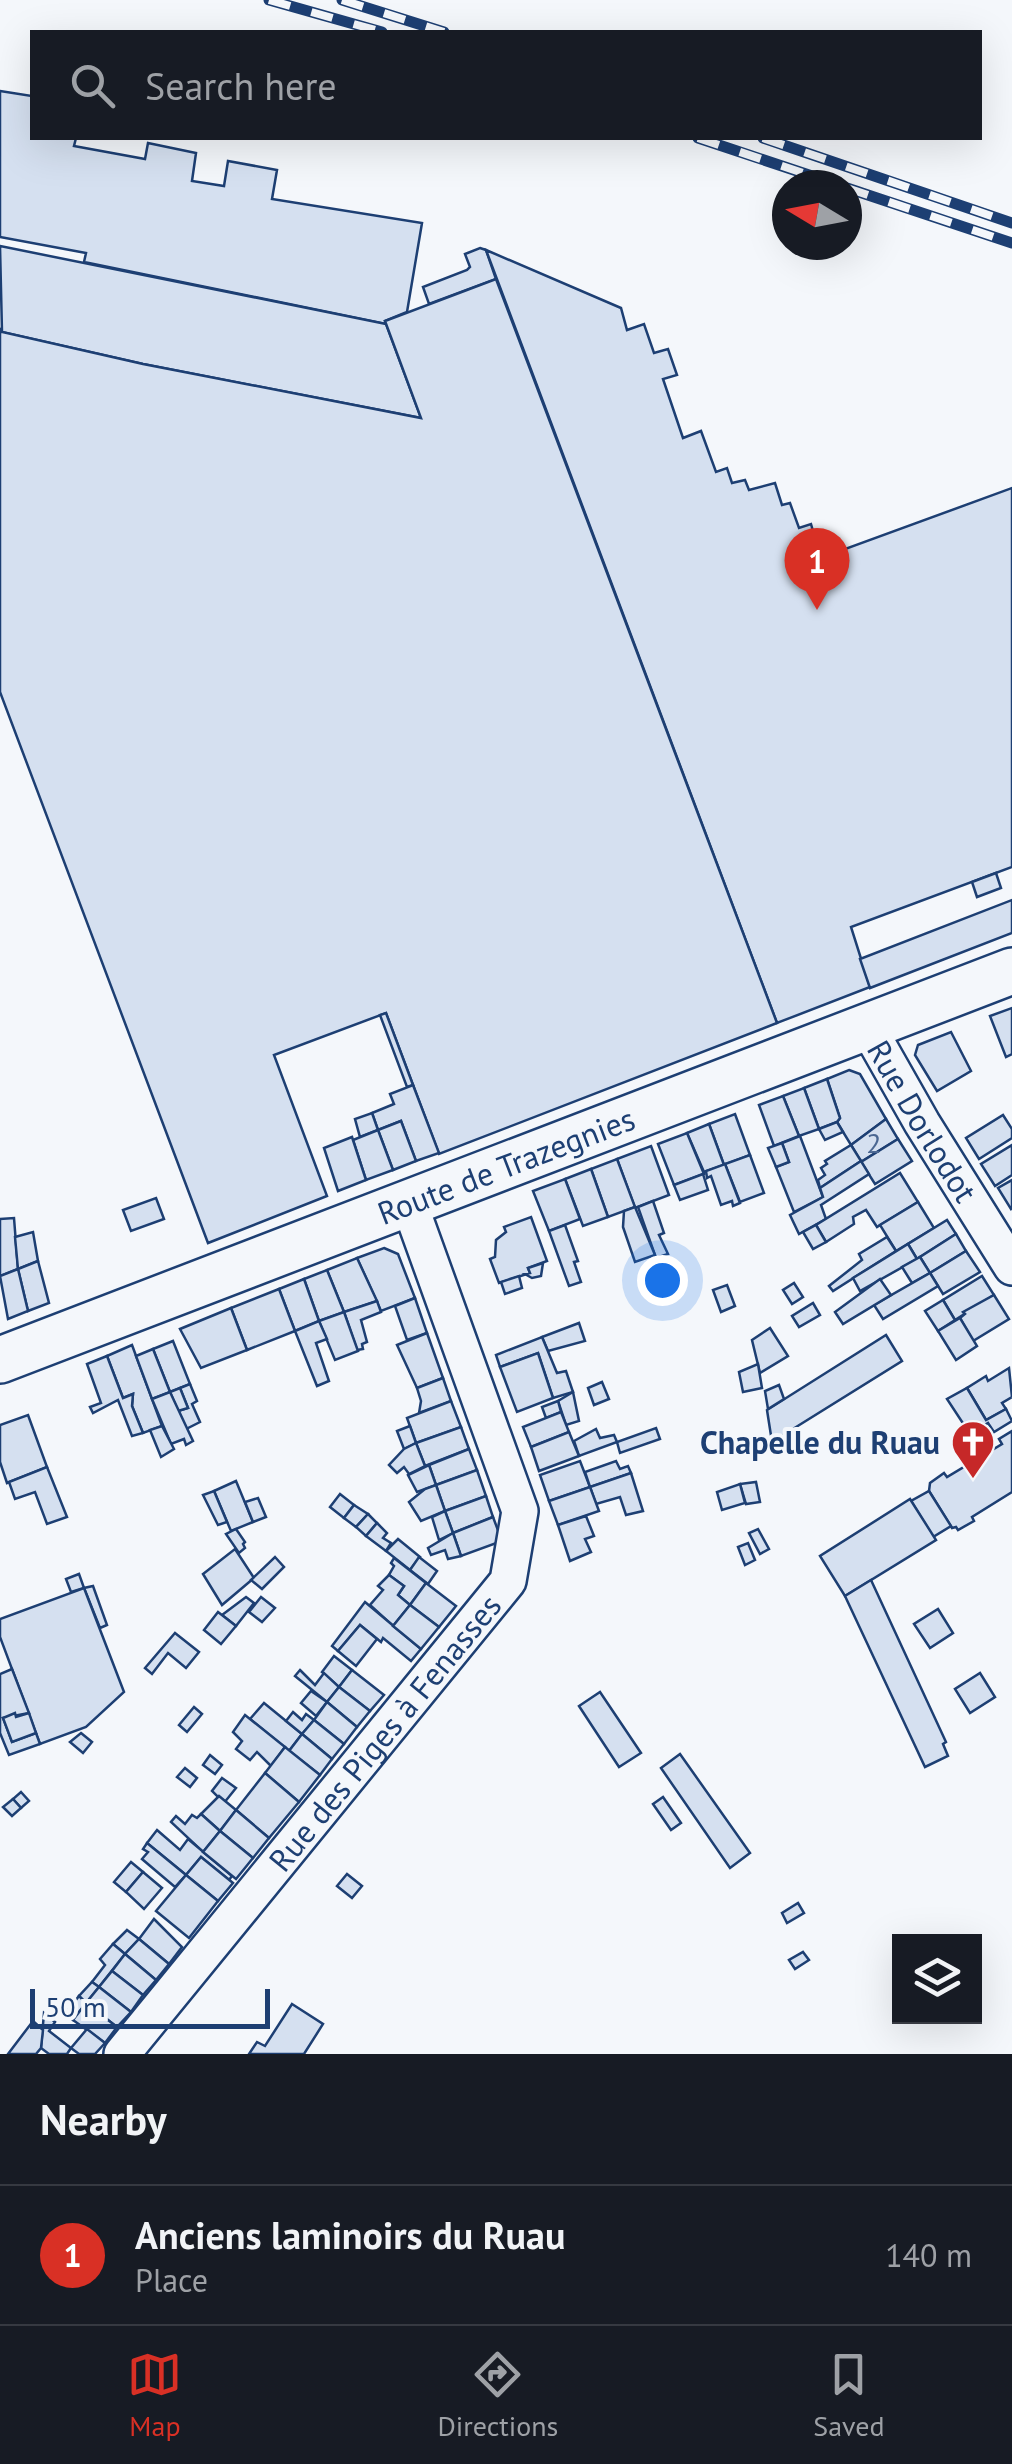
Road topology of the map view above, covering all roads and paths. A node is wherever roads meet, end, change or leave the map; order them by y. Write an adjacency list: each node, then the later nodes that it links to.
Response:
1 (1012, 971): 2 (main road, Route de Trazegnies)
2 (868, 1026): 3 (main road, Route de Trazegnies); 4 (street, Rue Dorlodot)
3 (409, 1203): 5 (main road, Route de Trazegnies); 6 (street, Rue des Piges à Fenasses)
4 (1012, 1267)
5 (0, 1360)
6 (122, 2054)

